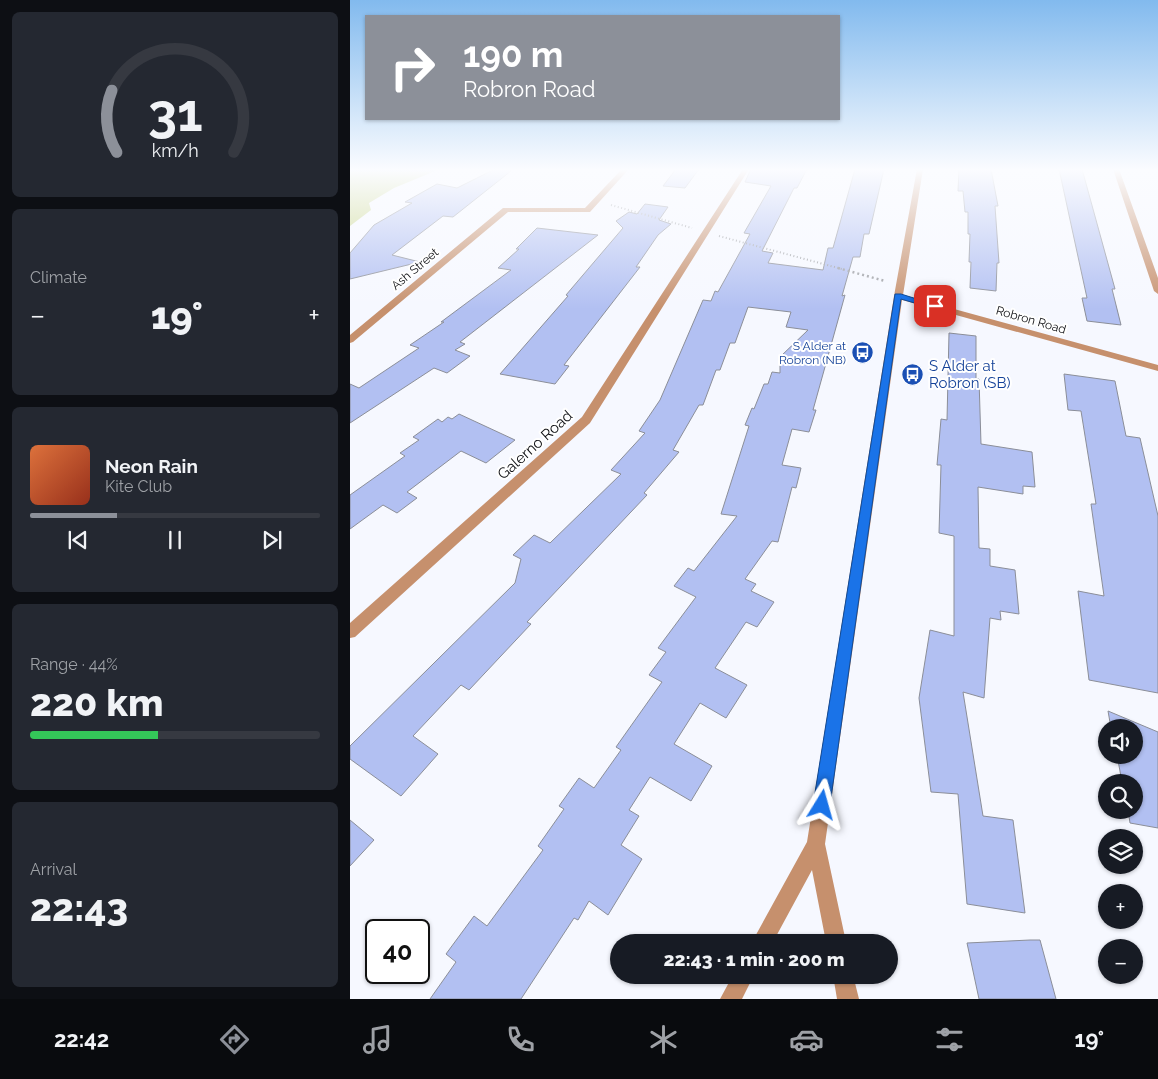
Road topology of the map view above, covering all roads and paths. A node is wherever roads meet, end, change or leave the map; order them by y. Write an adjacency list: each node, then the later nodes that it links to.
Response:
1 (499, 216): 9 (street, Ash Street)
2 (648, 216): 6 (path)
3 (716, 216): 6 (street, Galerno Road)
4 (912, 216): 7 (street)
5 (1132, 216): 8 (street)
6 (706, 232): 7 (path); 11 (street, Galerno Road)
7 (899, 290): 10 (street, Robron Road); 12 (street)
8 (1158, 291)
9 (350, 340)
10 (1158, 368)
11 (350, 632)
12 (816, 844): 13 (street); 14 (street)
13 (766, 934)
14 (834, 934)
15 (739, 984): 17 (street)
16 (845, 984): 18 (street)
17 (731, 999)
18 (848, 999)

